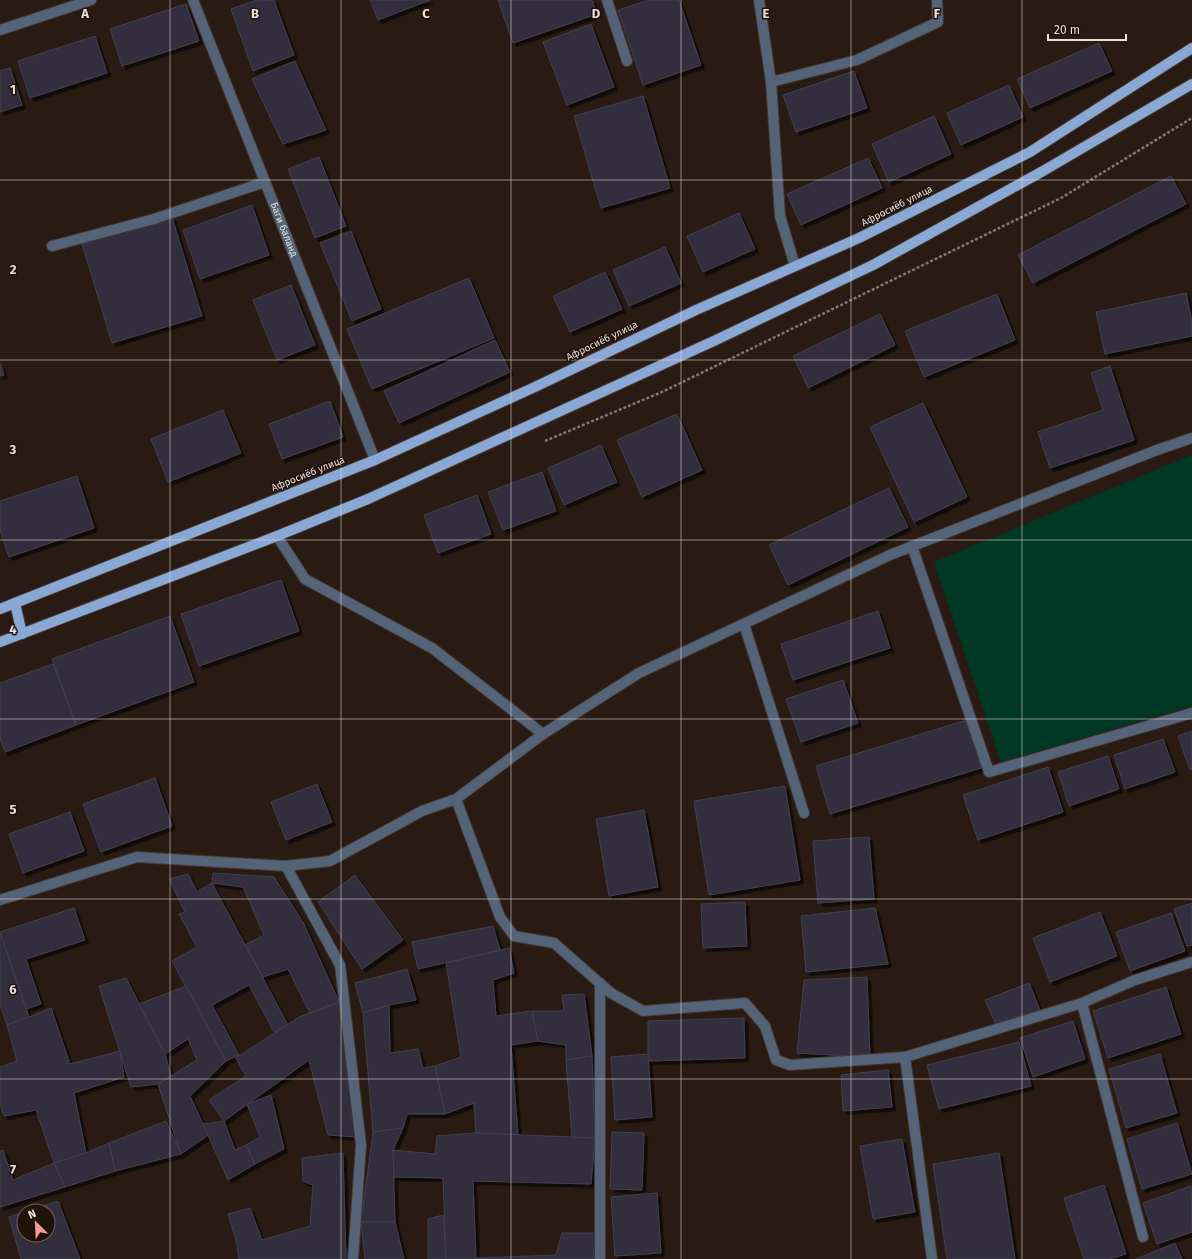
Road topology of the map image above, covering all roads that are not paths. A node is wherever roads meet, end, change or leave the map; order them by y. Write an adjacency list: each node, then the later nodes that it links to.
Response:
1 (91, 0): 6 (street)
2 (192, 0): 11 (street, Баги баланд)
3 (607, 0): 8 (street)
4 (758, 0): 9 (street)
5 (937, 0): 9 (street)
6 (0, 30)
7 (1192, 48): 13 (main road, Афросиёб улица)
8 (627, 61)
9 (772, 82): 13 (street)
10 (1192, 84): 16 (main road)
11 (265, 182): 12 (street); 15 (street, Баги баланд)
12 (52, 246)
13 (795, 266): 15 (main road, Афросиёб улица)
14 (1192, 438): 17 (street)
15 (375, 460): 18 (main road, Афросиёб улица)
16 (277, 536): 21 (main road); 24 (street)
17 (912, 546): 20 (street); 23 (street)
18 (15, 603): 19 (main road, Афросиёб улица); 21 (main road)
19 (0, 609)
20 (744, 624): 24 (street); 26 (street)
21 (22, 634): 22 (main road)
22 (0, 642)
23 (1192, 713)
24 (543, 734): 25 (street)
25 (456, 799): 27 (street); 30 (street)
26 (804, 813)
27 (286, 866): 28 (street); 34 (street)
28 (0, 900)
29 (1192, 962): 31 (street)
30 (600, 983): 32 (street); 35 (street)
31 (1082, 1003): 32 (street); 33 (street)
32 (905, 1057): 36 (street)
33 (1142, 1237)
34 (354, 1259)
35 (600, 1259)
36 (932, 1259)

